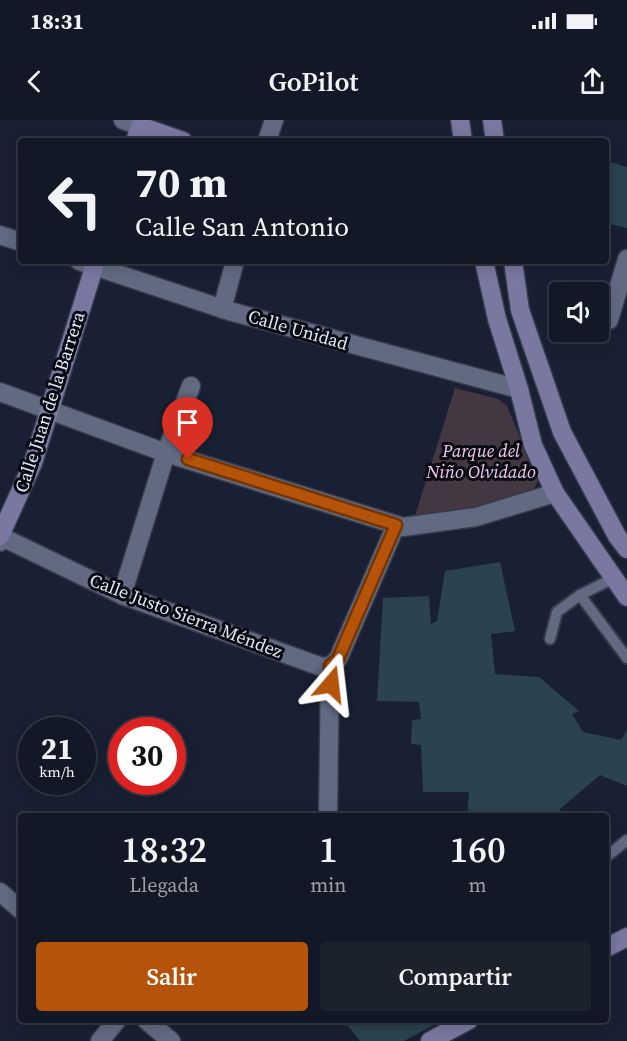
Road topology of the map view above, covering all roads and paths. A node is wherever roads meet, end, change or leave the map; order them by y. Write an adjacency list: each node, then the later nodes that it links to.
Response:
1 (274, 120): 6 (street)
2 (460, 120): 7 (main road)
3 (492, 120): 8 (main road)
4 (135, 127): 5 (main road)
5 (173, 138)
6 (268, 138)
7 (463, 138)
8 (495, 138)
9 (0, 235): 10 (street)
10 (18, 241)
11 (627, 259): 18 (street)
12 (90, 264): 22 (main road, Calle Juan de la Barrera)
13 (93, 264): 17 (street, Calle Unidad)
14 (234, 264): 17 (street)
15 (485, 264): 20 (main road)
16 (513, 264): 27 (main road)
17 (222, 309): 20 (street, Calle Unidad)
18 (609, 320)
19 (191, 386): 23 (street)
20 (519, 389): 24 (main road)
21 (0, 392): 22 (street)
22 (50, 409): 23 (street); 26 (main road, Calle Juan de la Barrera)
23 (166, 453): 25 (street); 29 (street)
24 (555, 493): 25 (street); 28 (main road)
25 (396, 525): 34 (street)
26 (1, 539): 29 (street, Calle Justo Sierra Méndez)
27 (627, 549)
28 (612, 579): 30 (lane); 31 (main road)
29 (122, 595): 34 (street, Calle Justo Sierra Méndez)
30 (580, 596): 32 (lane); 33 (lane)
31 (627, 597)
32 (550, 639)
33 (627, 658)
34 (330, 666): 35 (street)
35 (331, 813)
36 (627, 840): 37 (lane)
37 (609, 855)
38 (0, 892): 39 (street)
39 (18, 907)
40 (115, 1023): 43 (street)
41 (150, 1023): 44 (street)
42 (463, 1023): 45 (main road)
43 (100, 1041)
44 (171, 1041)
45 (430, 1041)

